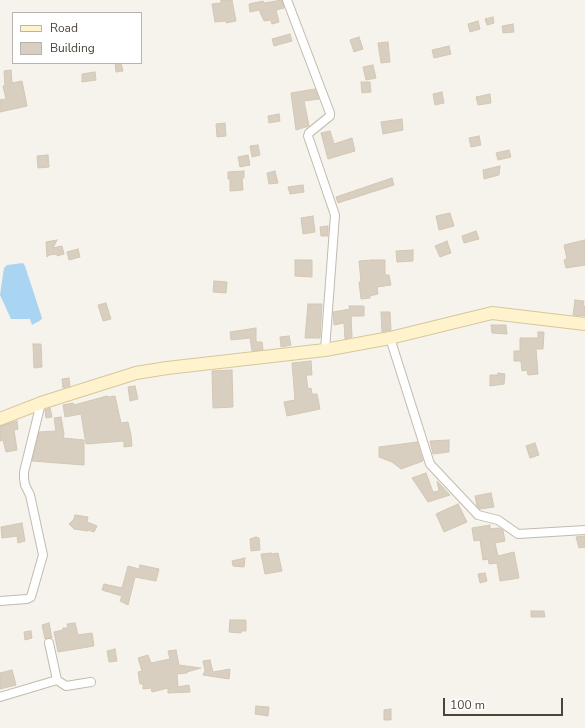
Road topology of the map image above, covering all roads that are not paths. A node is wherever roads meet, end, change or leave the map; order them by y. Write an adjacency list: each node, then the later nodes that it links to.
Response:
1 (287, 0): 4 (street)
2 (585, 324): 3 (street)
3 (390, 338): 4 (street); 7 (street)
4 (325, 350): 5 (street)
5 (41, 403): 6 (street); 8 (street)
6 (0, 419)
7 (585, 530)
8 (0, 602)
9 (49, 643): 10 (street)
10 (57, 680): 11 (street); 12 (street)
11 (92, 682)
12 (0, 697)

